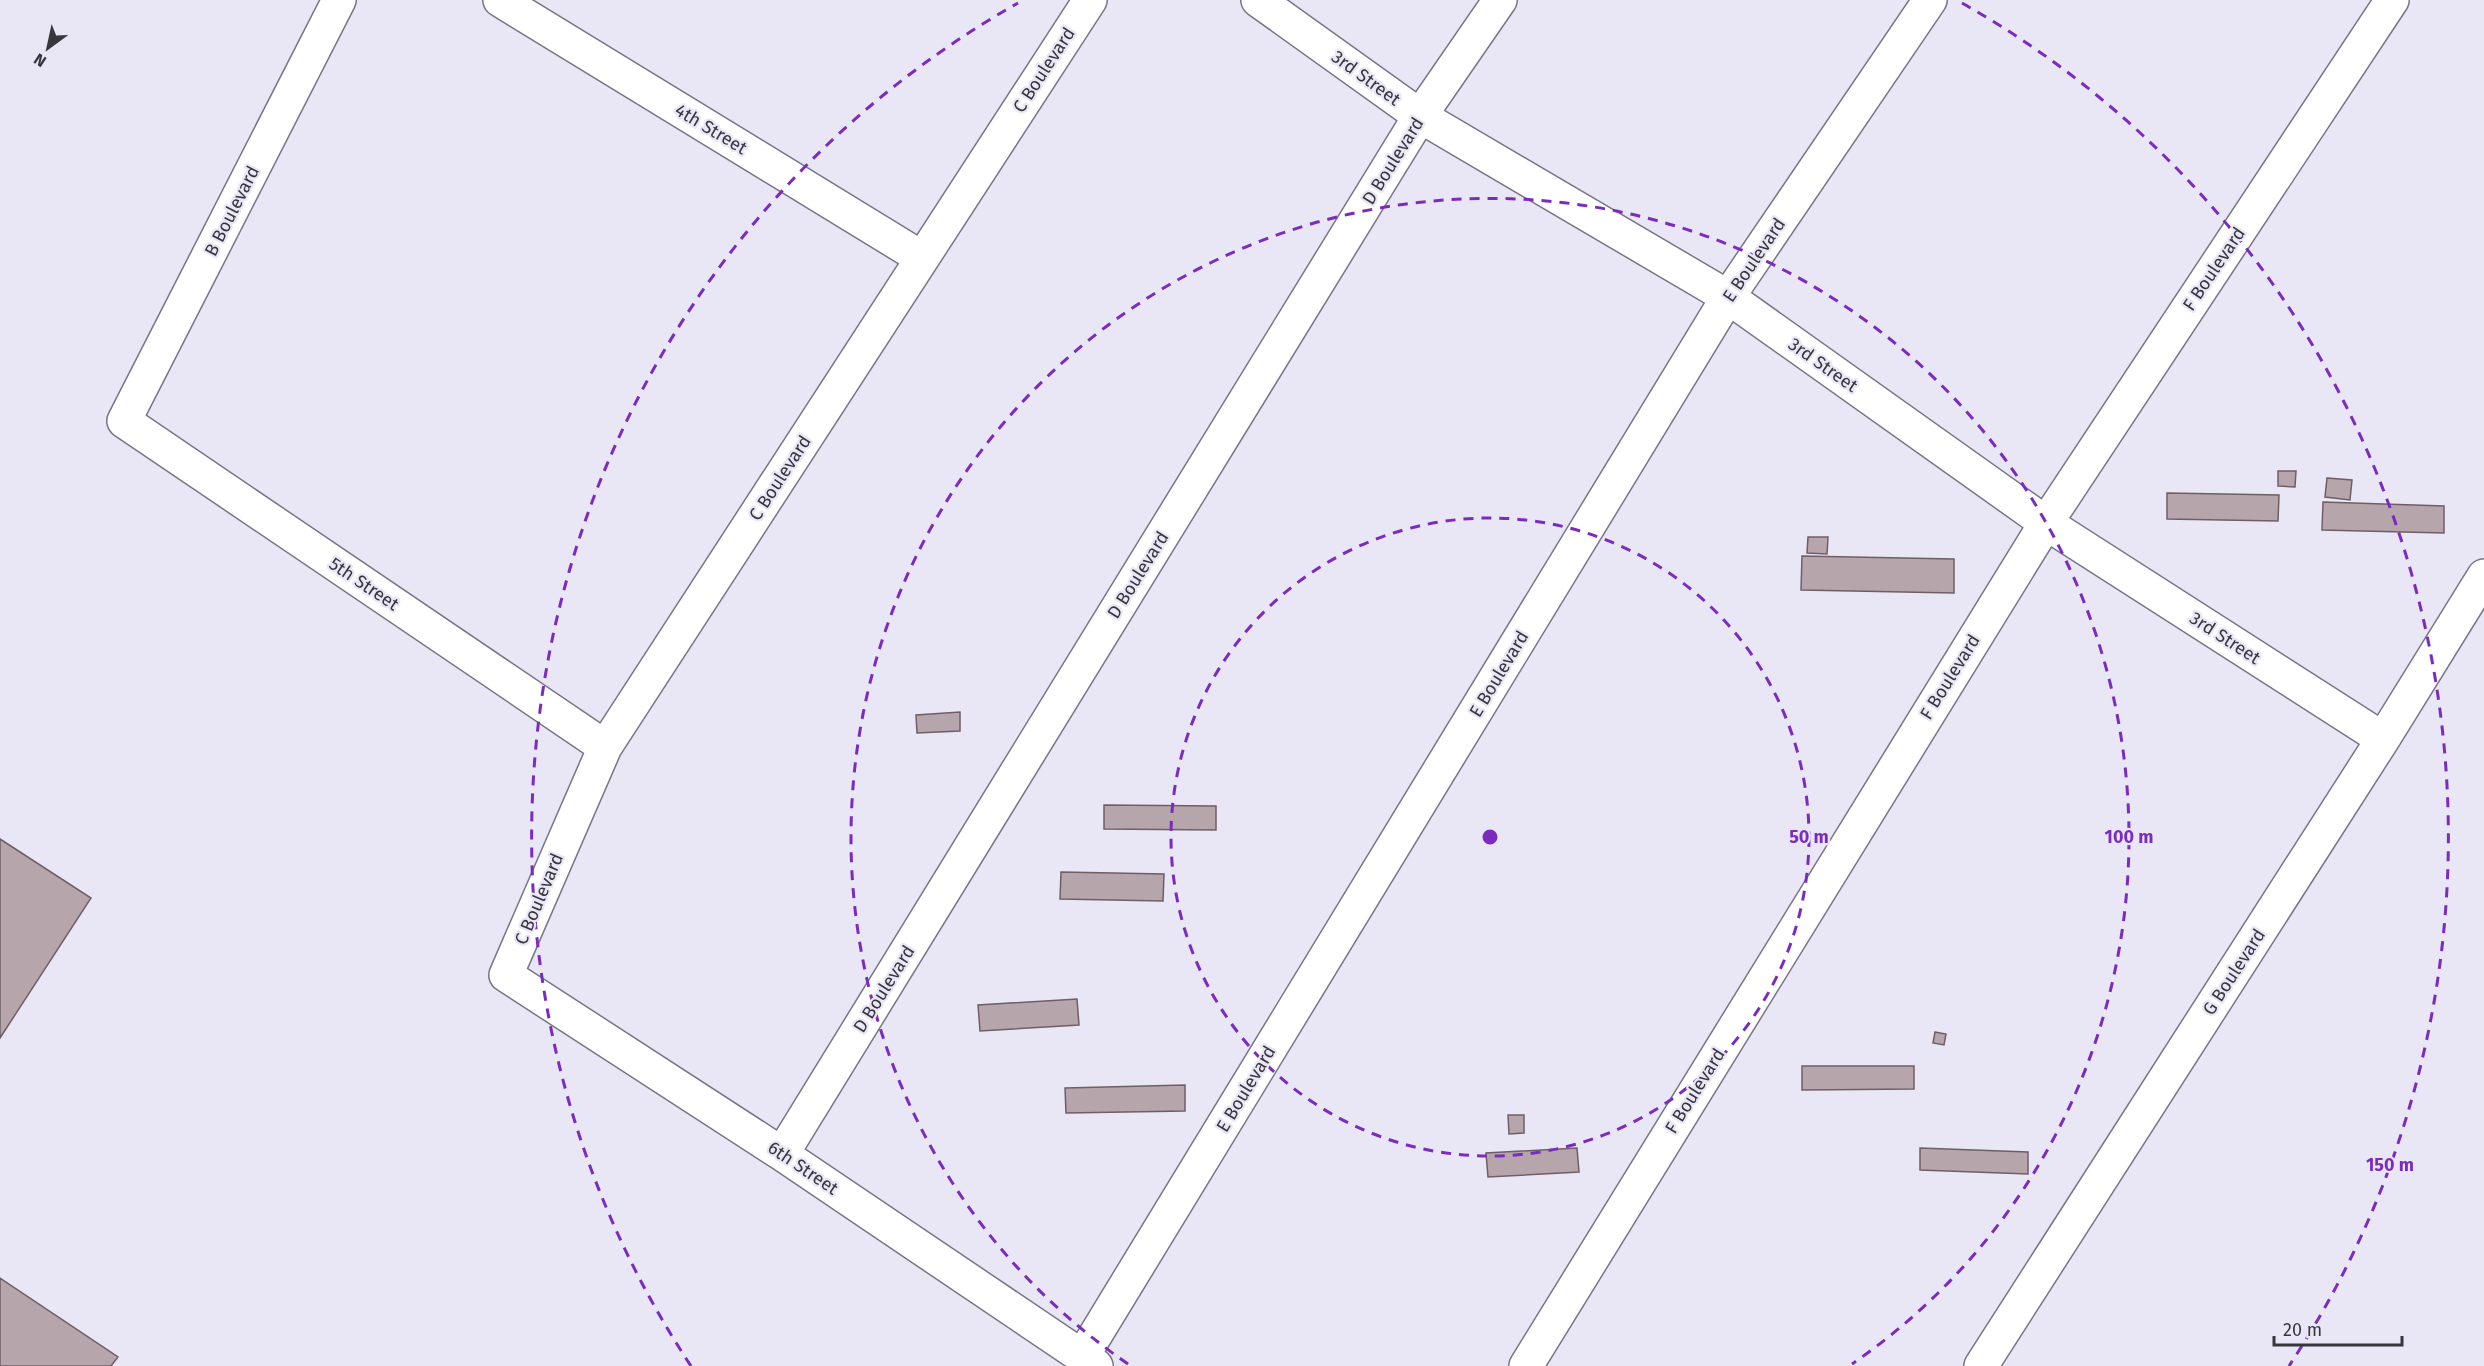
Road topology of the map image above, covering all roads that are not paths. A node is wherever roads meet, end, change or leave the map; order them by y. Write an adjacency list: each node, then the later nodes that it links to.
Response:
1 (339, 0): 11 (street, B Boulevard)
2 (500, 0): 9 (street, 4th Street)
3 (1090, 0): 9 (street, C Boulevard)
4 (1258, 0): 8 (street, 3rd Street)
5 (1500, 0): 8 (street, D Boulevard)
6 (1930, 0): 10 (street, E Boulevard)
7 (2392, 0): 12 (street, F Boulevard)
8 (1420, 116): 10 (street, 3rd Street); 17 (street, D Boulevard)
9 (922, 258): 15 (street, C Boulevard)
10 (1728, 297): 12 (street, 3rd Street); 18 (street, E Boulevard)
11 (124, 421): 15 (street, 5th Street)
12 (2046, 523): 14 (street, 3rd Street); 19 (street, F Boulevard)
13 (2484, 576): 14 (street, G Boulevard)
14 (2383, 739): 20 (street, G Boulevard)
15 (605, 747): 16 (street, C Boulevard)
16 (506, 975): 17 (street, 6th Street)
17 (782, 1154): 18 (street, 6th Street)
18 (1089, 1361)
19 (1526, 1366)
20 (1981, 1366)

